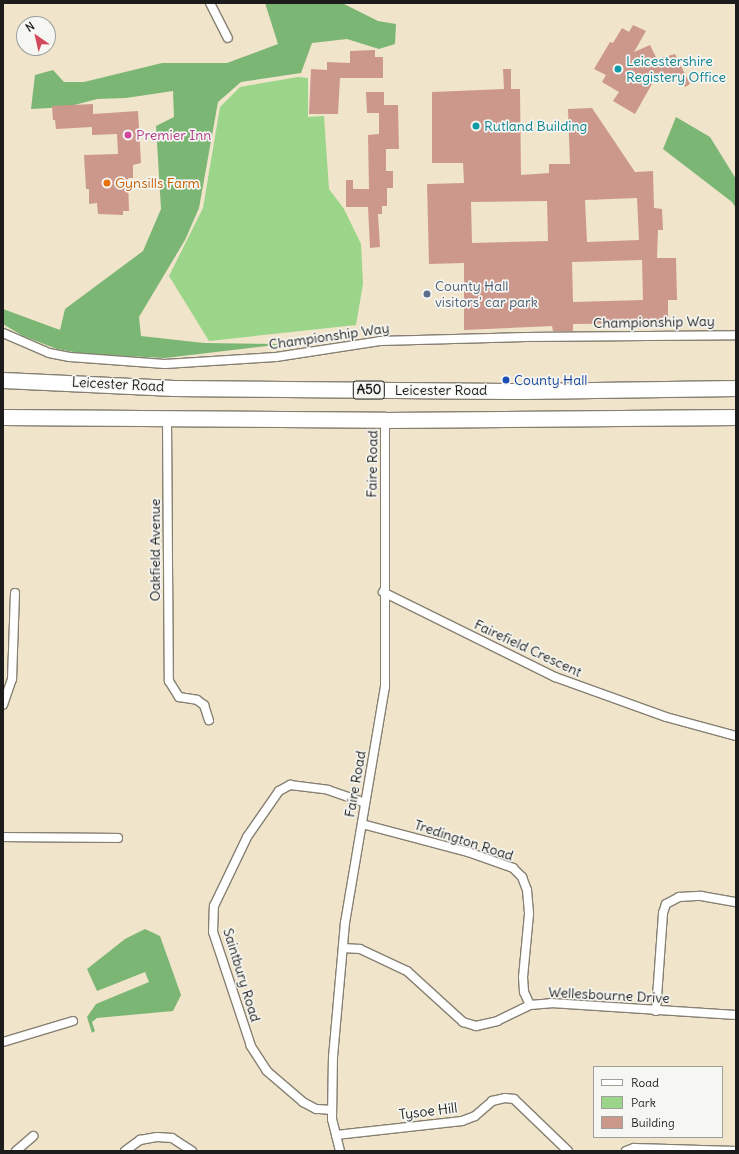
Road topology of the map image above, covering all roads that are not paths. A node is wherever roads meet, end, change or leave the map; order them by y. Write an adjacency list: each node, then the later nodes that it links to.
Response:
1 (210, 3): 2 (street)
2 (228, 38)
3 (3, 333): 4 (street, Championship Way)
4 (736, 335)
5 (3, 380): 6 (highway, Leicester Road / A50)
6 (736, 388)
7 (3, 417): 9 (highway, A50)
8 (736, 417): 10 (highway, A50)
9 (167, 418): 10 (highway, A50); 14 (street, Oakfield Avenue)
10 (385, 420): 11 (street, Faire Road)
11 (383, 592): 15 (street, Fairefield Crescent); 16 (street, Faire Road)
12 (14, 593): 13 (street)
13 (3, 705)
14 (209, 720)
15 (736, 736)
16 (365, 803): 17 (street, Faire Road); 27 (street, Saintbury Road)
17 (362, 824): 21 (street, Faire Road); 22 (street, Tredington Road)
18 (3, 837): 19 (street)
19 (118, 838)
20 (736, 902): 23 (street)
21 (343, 948): 22 (street, Wellesbourne Drive); 27 (street, Faire Road)
22 (530, 1005): 23 (street, Wellesbourne Drive)
23 (656, 1011): 24 (street, Wellesbourne Drive)
24 (736, 1015)
25 (73, 1021): 26 (street)
26 (3, 1042)
27 (332, 1110): 28 (street, Faire Road)
28 (336, 1135): 33 (street, Faire Road); 34 (street, Tysoe Hill)
29 (33, 1136): 30 (street)
30 (16, 1151)
31 (125, 1151): 32 (street)
32 (192, 1151)
33 (340, 1151)
34 (568, 1151)
35 (626, 1151): 36 (street)
36 (736, 1151)

